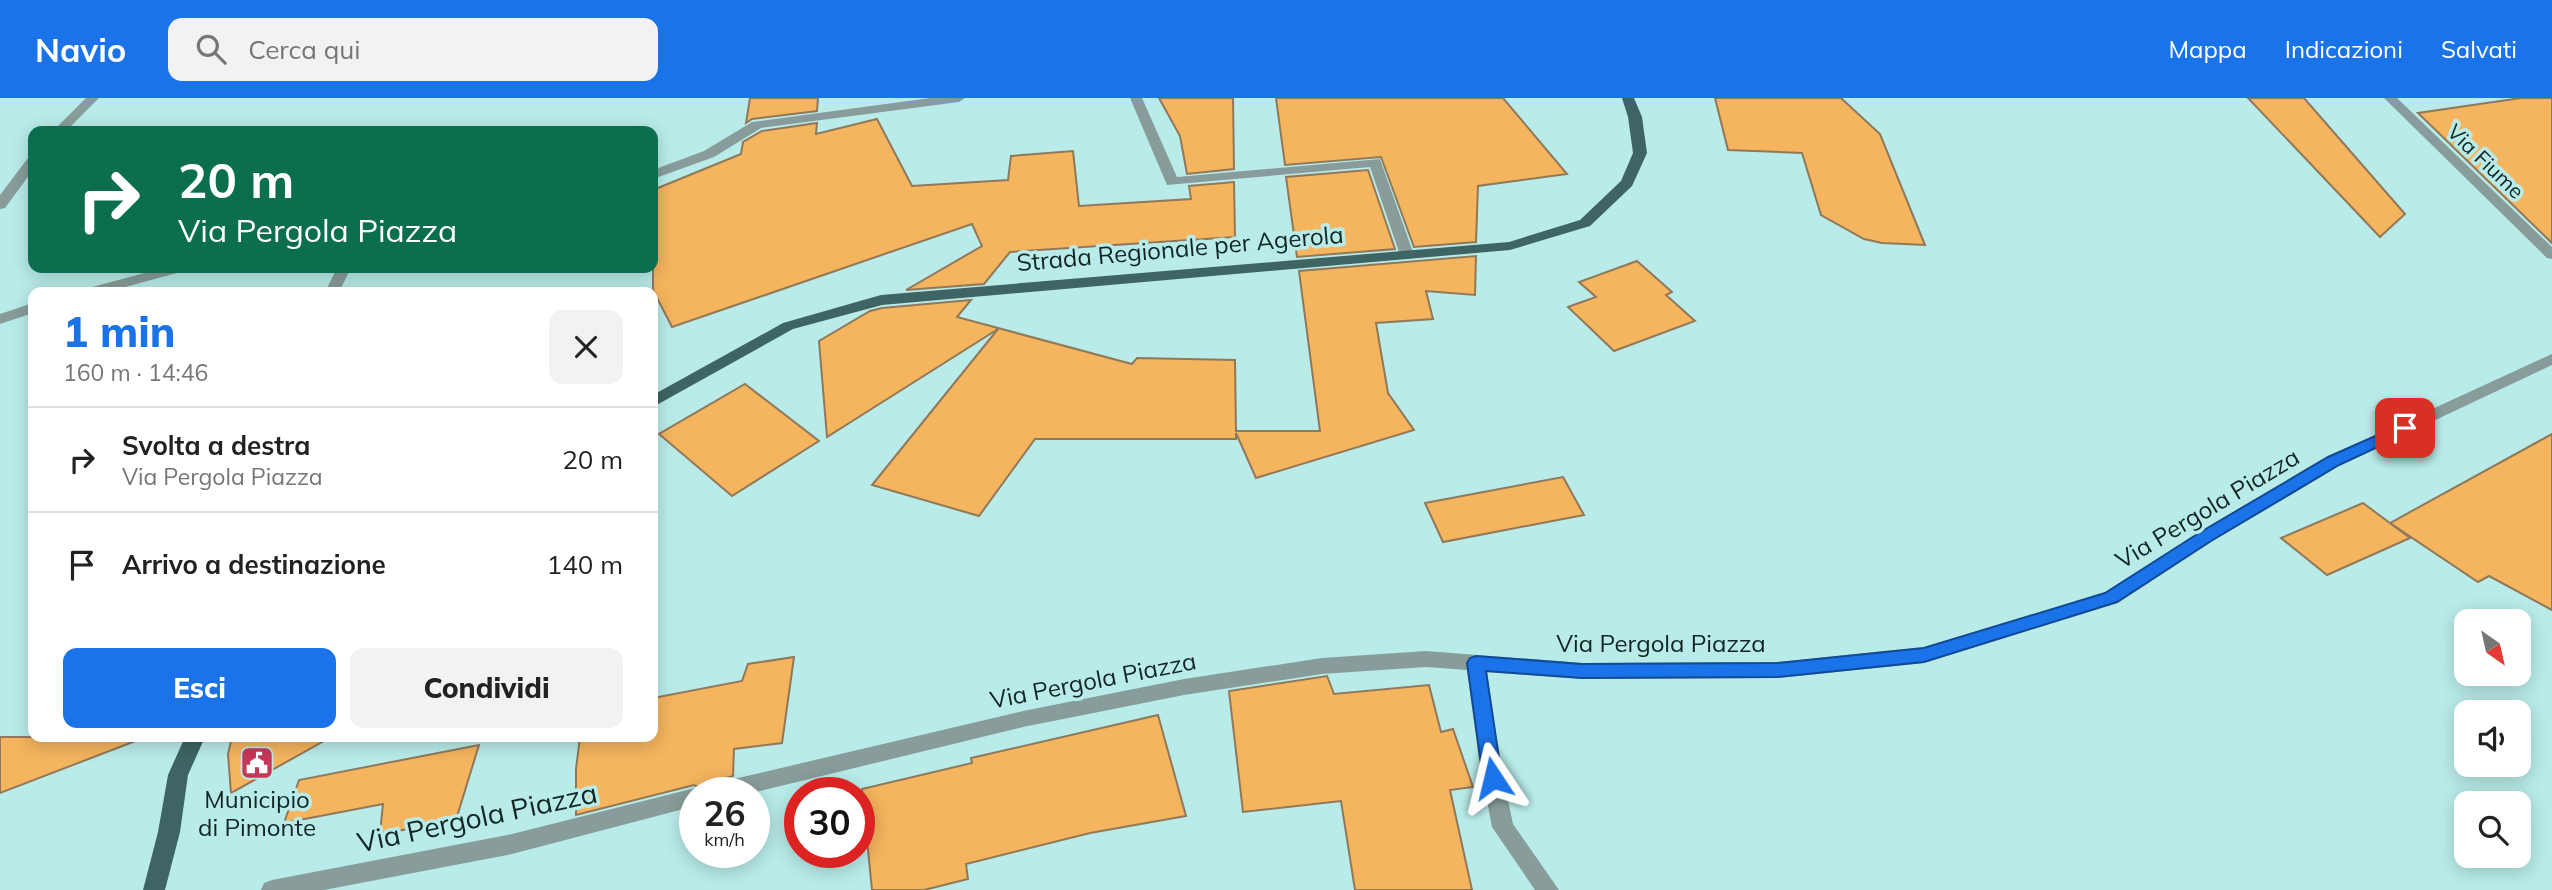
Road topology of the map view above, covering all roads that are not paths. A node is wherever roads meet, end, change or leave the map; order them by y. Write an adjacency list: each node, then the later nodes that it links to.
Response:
1 (93, 98): 6 (street)
2 (959, 98): 8 (street)
3 (1136, 98): 10 (street)
4 (1628, 98): 10 (main road, Strada Regionale per Agerola)
5 (2390, 98): 11 (street, Via Fiume)
6 (64, 126)
7 (28, 168): 9 (street)
8 (658, 173)
9 (0, 205)
10 (1407, 255): 17 (main road, Strada Regionale per Agerola)
11 (2552, 255)
12 (160, 273): 13 (street)
13 (109, 287)
14 (28, 310): 15 (street)
15 (0, 319)
16 (2552, 359): 18 (street, Via Pergola Piazza)
17 (658, 399)
18 (1476, 663): 20 (street, Via Pergola Piazza); 24 (street)
19 (193, 742): 22 (main road)
20 (770, 779)
21 (679, 801): 23 (street, Via Pergola Piazza)
22 (154, 890)
23 (272, 890)
24 (1548, 890)

